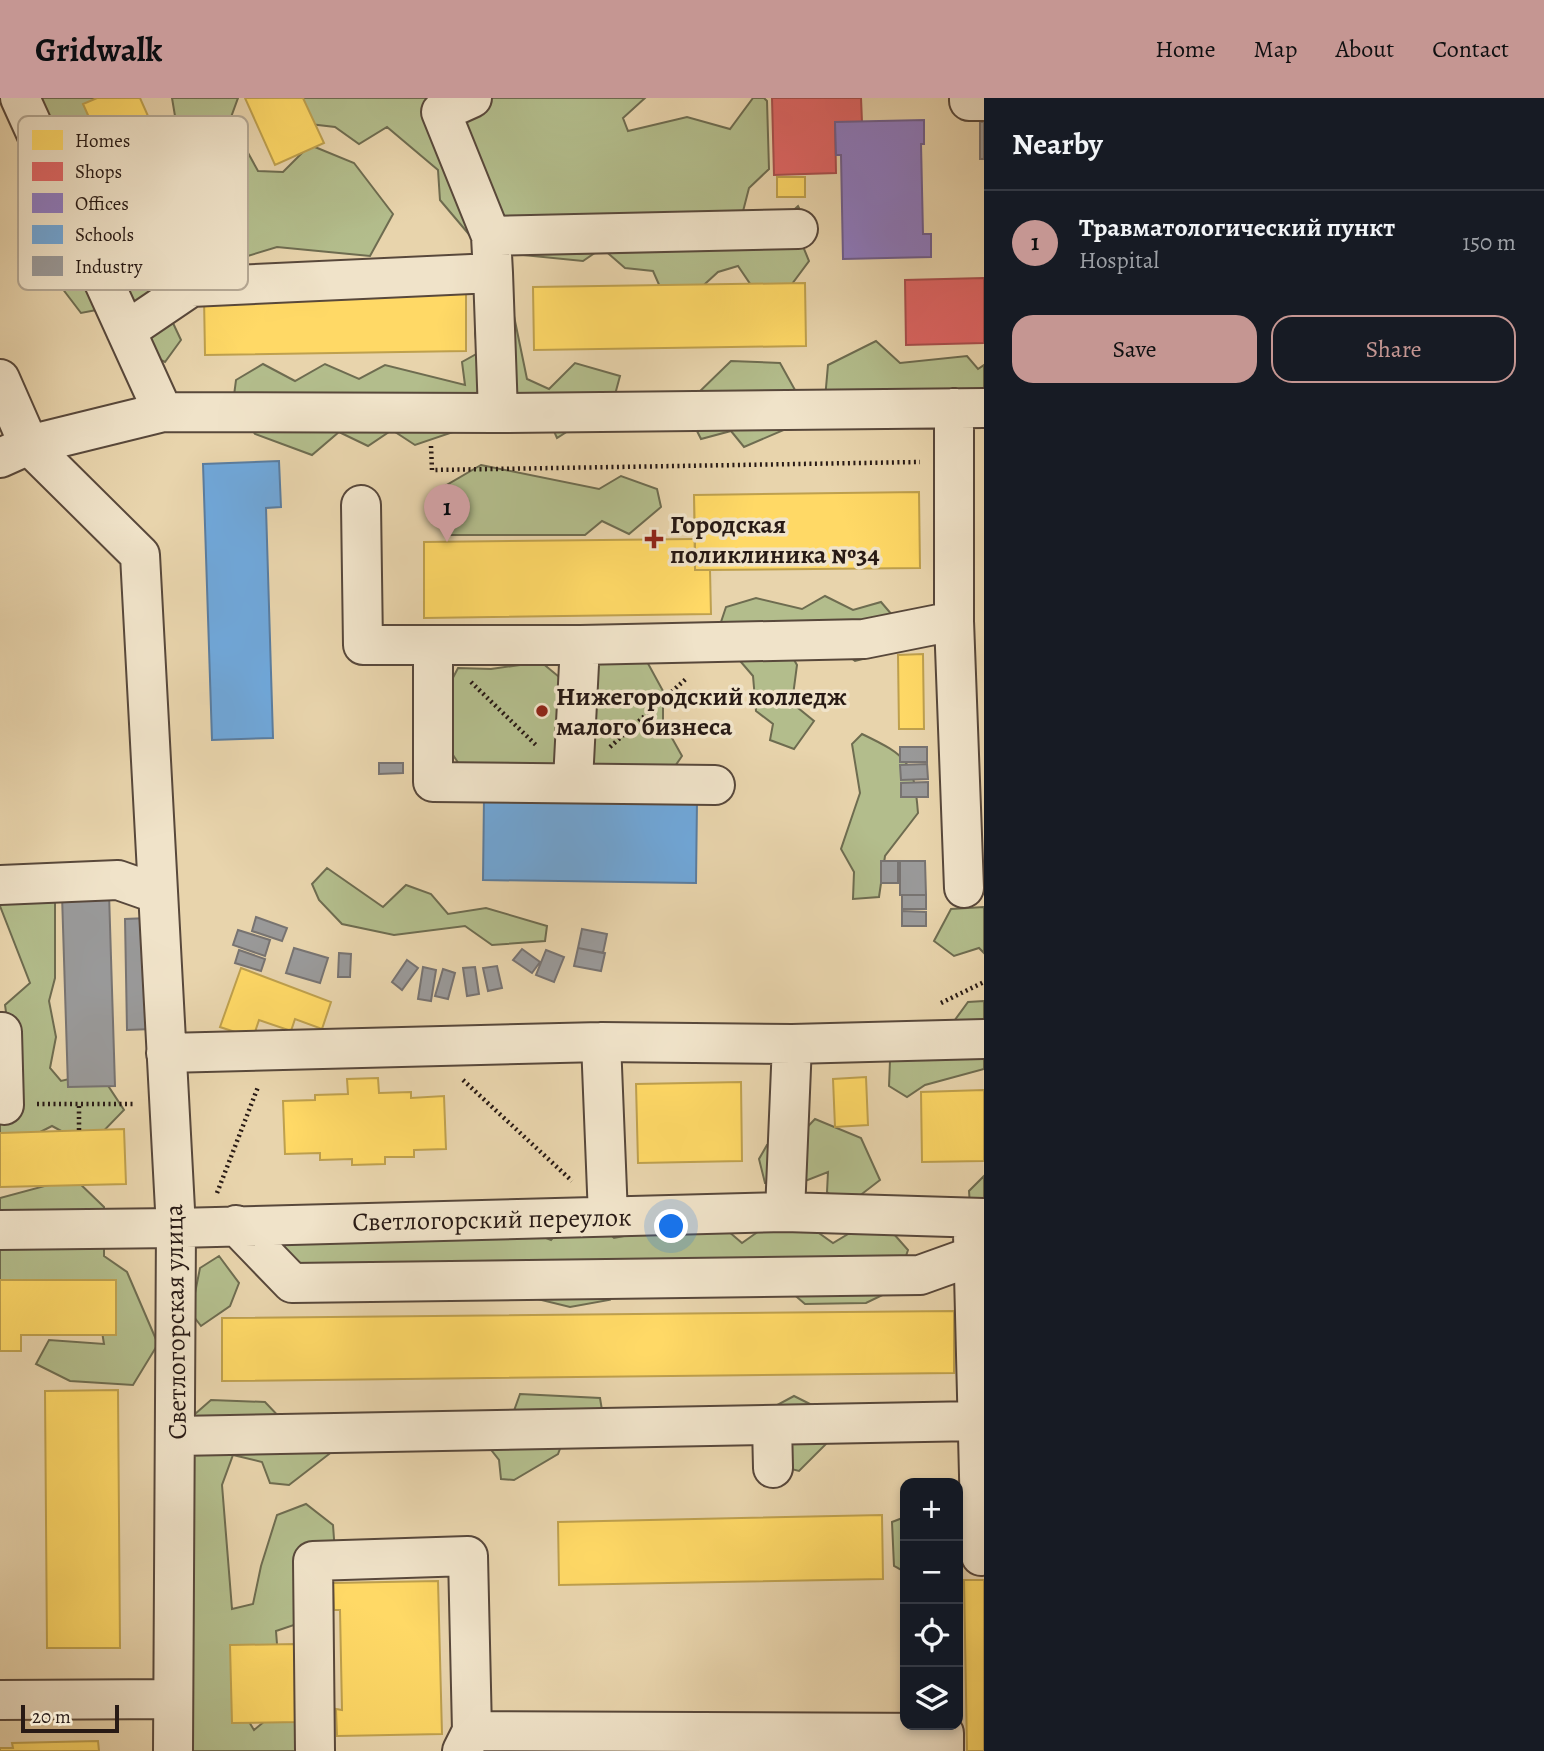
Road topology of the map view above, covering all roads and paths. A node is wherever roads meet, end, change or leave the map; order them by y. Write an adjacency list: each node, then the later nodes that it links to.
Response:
1 (472, 98): 5 (street)
2 (969, 98): 3 (street)
3 (984, 101)
4 (798, 229): 5 (street)
5 (492, 255): 6 (street); 14 (street)
6 (248, 281)
7 (108, 290): 9 (street)
8 (187, 290): 9 (street)
9 (126, 331): 12 (street)
10 (0, 379): 15 (street)
11 (969, 408): 14 (street); 16 (street)
12 (163, 412): 13 (street); 15 (street)
13 (430, 412): 14 (street); 16 (path)
14 (498, 413)
15 (15, 452): 26 (street, Светлогорская улица)
16 (952, 461): 18 (street)
17 (361, 505): 20 (street)
18 (954, 621): 19 (street); 25 (street)
19 (737, 642): 21 (street); 22 (path)
20 (433, 645): 21 (street); 22 (path); 22 (street)
21 (580, 645): 22 (street)
22 (573, 781): 23 (street)
23 (715, 785)
24 (0, 886): 26 (street)
25 (964, 888)
26 (158, 894): 33 (street, Светлогорская улица)
27 (1, 1025): 36 (street)
28 (984, 1039): 30 (street)
29 (601, 1042): 30 (street); 31 (street); 39 (street)
30 (792, 1044): 38 (street)
31 (429, 1049): 32 (street); 39 (path)
32 (271, 1051): 33 (street); 41 (path)
33 (166, 1054): 34 (street, Светлогорская улица)
34 (169, 1103): 35 (path); 41 (street, Светлогорская улица)
35 (79, 1104): 36 (path); 37 (path)
36 (4, 1105)
37 (79, 1130)
38 (785, 1212): 39 (street, Светлогорский переулок); 40 (street, Светлогорский переулок)
39 (608, 1216): 41 (street, Светлогорский переулок)
40 (979, 1218): 43 (street)
41 (206, 1227): 42 (street, Светлогорский переулок); 43 (street); 46 (street, Светлогорская улица)
42 (0, 1230)
43 (973, 1256): 44 (street)
44 (978, 1421): 45 (street); 48 (street)
45 (772, 1425): 46 (street); 47 (street)
46 (177, 1436): 49 (street, Светлогорская улица)
47 (773, 1468)
48 (981, 1556)
49 (173, 1699): 50 (street); 53 (street, Светлогорская улица)
50 (0, 1700)
51 (944, 1736): 52 (street)
52 (467, 1741): 54 (street)
53 (173, 1751)
54 (315, 1751)

